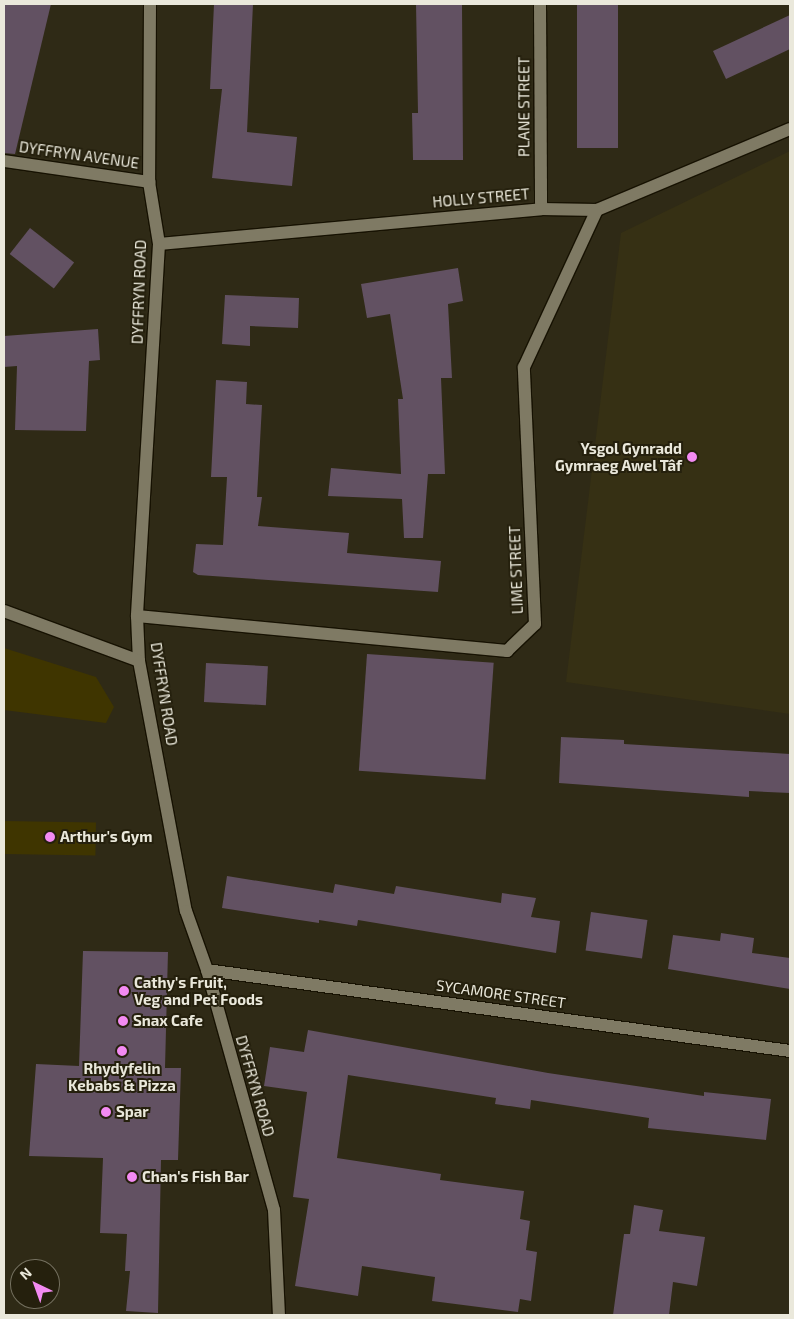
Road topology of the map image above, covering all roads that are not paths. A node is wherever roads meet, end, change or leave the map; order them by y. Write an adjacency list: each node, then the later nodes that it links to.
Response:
1 (150, 4): 5 (street, DYFFRYN ROAD)
2 (540, 4): 6 (street, PLANE STREET)
3 (790, 129): 7 (street, HOLLY STREET)
4 (4, 161): 5 (street, DYFFRYN AVENUE)
5 (150, 182): 8 (street, DYFFRYN ROAD)
6 (541, 209): 7 (street, HOLLY STREET); 8 (street, HOLLY STREET)
7 (597, 210): 10 (street, LIME STREET)
8 (160, 244): 10 (street, DYFFRYN ROAD)
9 (4, 611): 11 (street)
10 (137, 616): 11 (street, DYFFRYN ROAD)
11 (139, 661): 12 (street, DYFFRYN ROAD)
12 (207, 970): 13 (street, SYCAMORE STREET); 14 (street, DYFFRYN ROAD)
13 (790, 1051)
14 (281, 1315)

